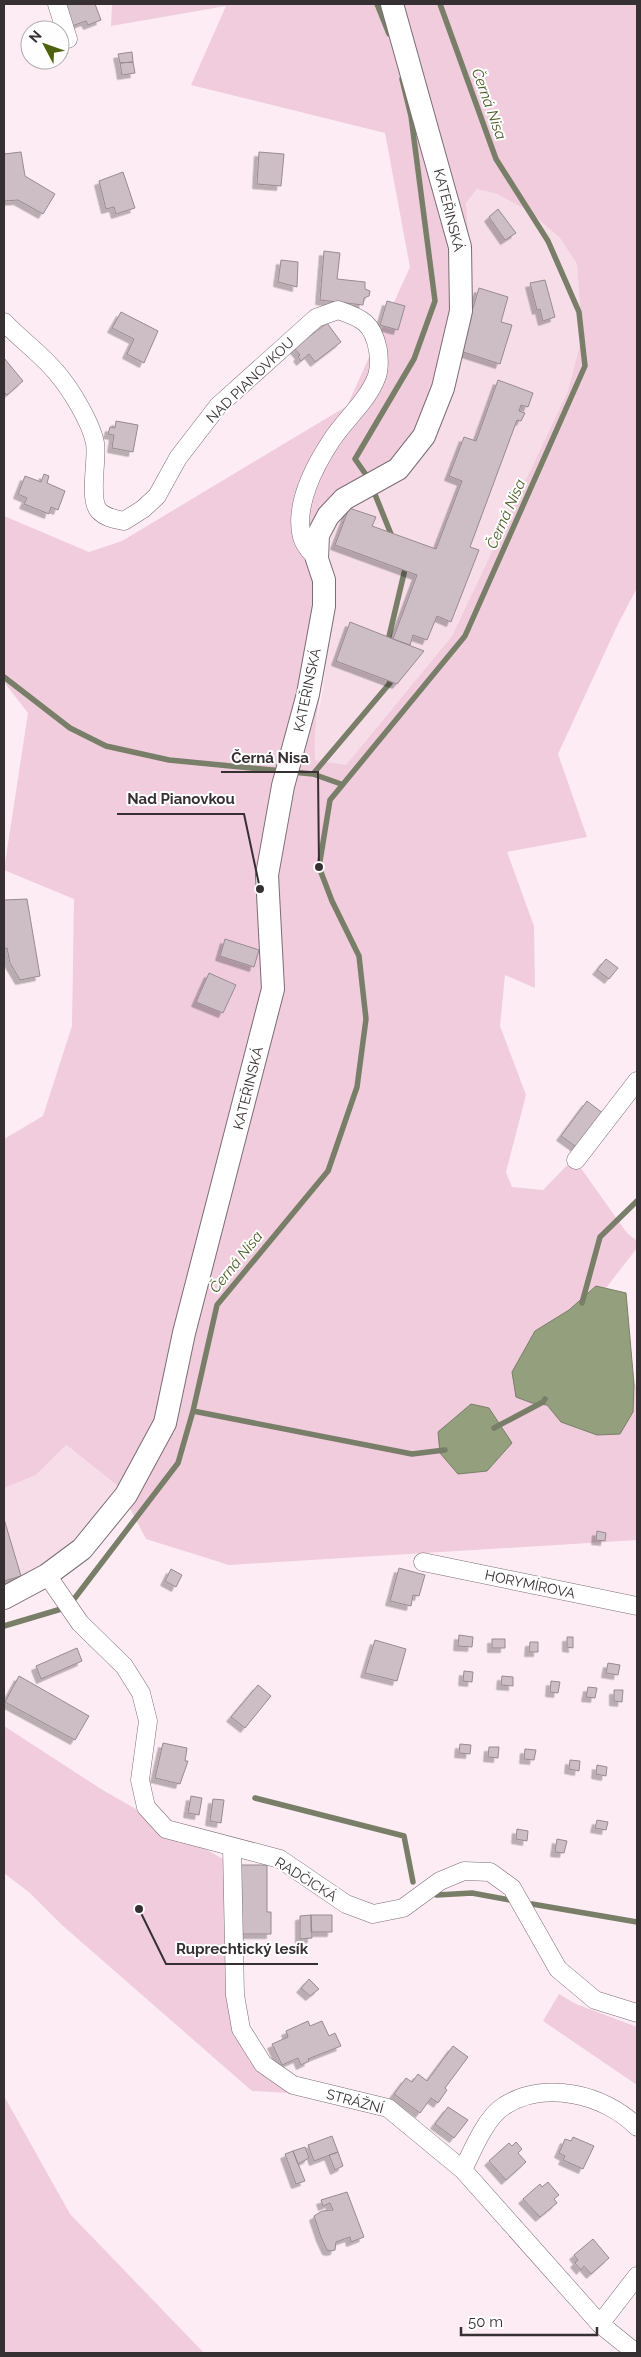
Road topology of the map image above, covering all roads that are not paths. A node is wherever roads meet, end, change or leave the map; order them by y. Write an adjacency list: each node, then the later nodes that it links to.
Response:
1 (57, 4): 3 (street)
2 (392, 4): 5 (street, KATEŘINSKÁ)
3 (62, 20)
4 (4, 322): 5 (street, NAD PIANOVKOU)
5 (317, 559): 9 (street, KATEŘINSKÁ)
6 (637, 1081): 7 (street)
7 (576, 1160)
8 (423, 1562): 11 (street, HORYMÍROVA)
9 (47, 1575): 10 (street, KATEŘINSKÁ); 12 (street, RADČICKÁ)
10 (4, 1598)
11 (637, 1606)
12 (232, 1848): 13 (street, RADČICKÁ); 15 (street, STRÁŽNÍ)
13 (637, 2012)
14 (637, 2127): 15 (street)
15 (463, 2170): 17 (street, STRÁŽNÍ)
16 (637, 2276): 17 (street)
17 (600, 2324): 18 (street, STRÁŽNÍ)
18 (636, 2353)

